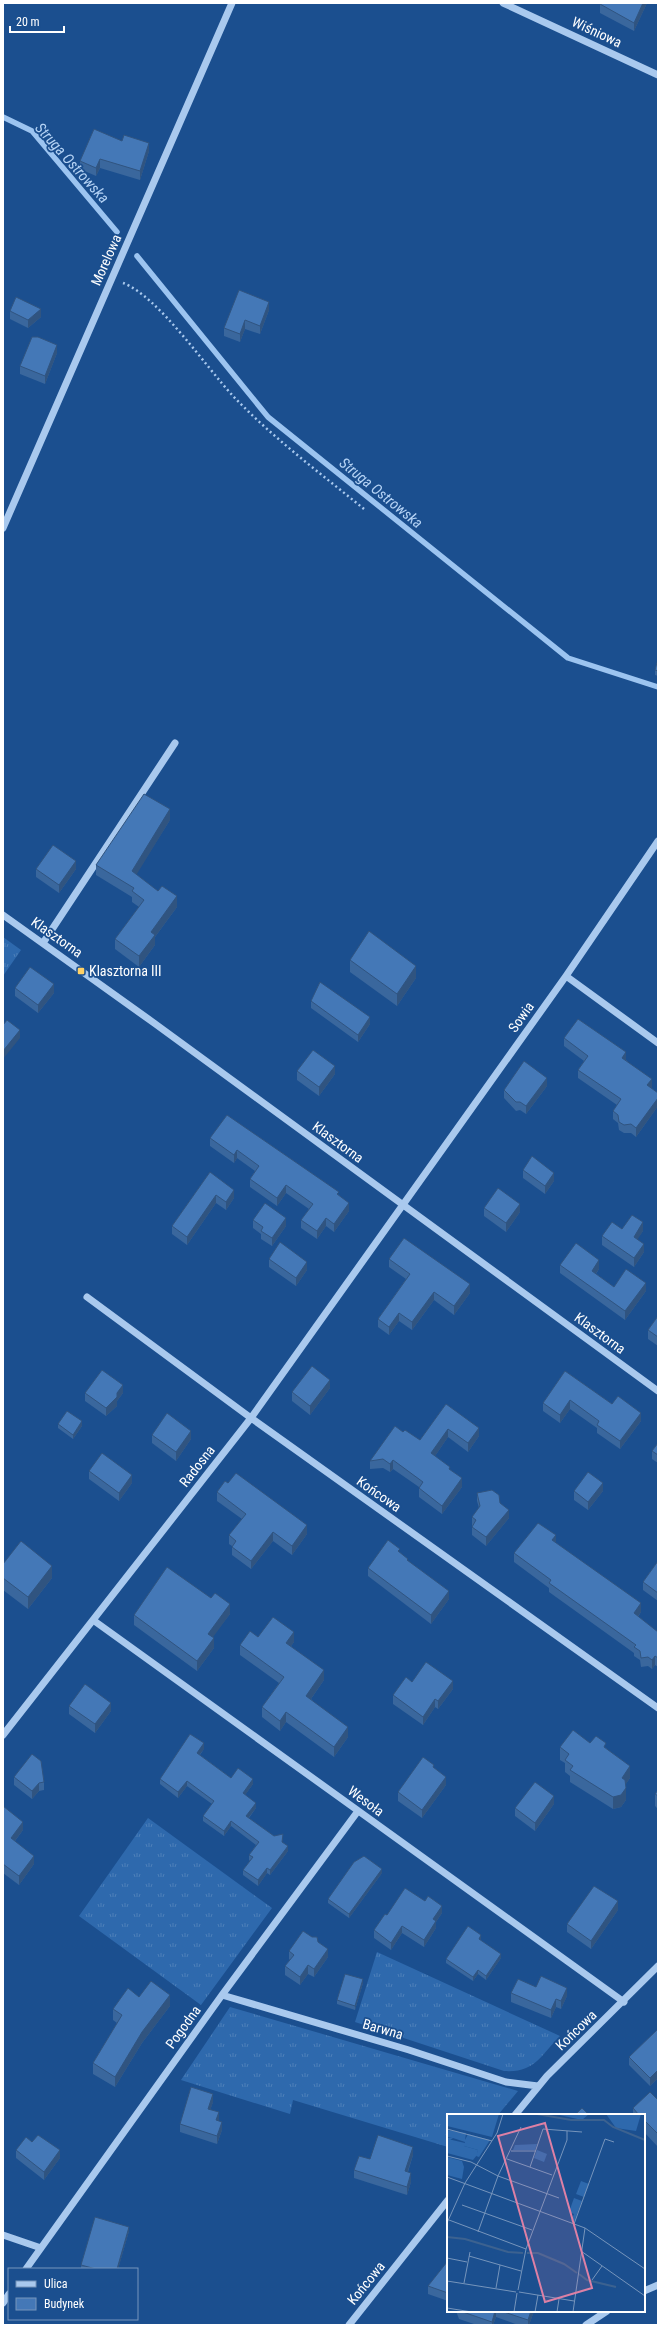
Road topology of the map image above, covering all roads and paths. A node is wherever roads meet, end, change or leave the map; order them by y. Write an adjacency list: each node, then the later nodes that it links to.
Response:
1 (232, 3): 4 (street, Morelowa)
2 (503, 3): 3 (street, Wiśniowa)
3 (658, 75)
4 (112, 279): 5 (path); 6 (street, Morelowa)
5 (364, 510)
6 (3, 524)
7 (175, 743): 10 (street)
8 (658, 842): 11 (street, Sowia)
9 (3, 915): 10 (street, Klasztorna)
10 (43, 943): 13 (street, Klasztorna)
11 (566, 976): 12 (street); 13 (street, Sowia)
12 (658, 1043)
13 (403, 1207): 15 (street, Klasztorna); 16 (street, Radosna)
14 (87, 1297): 16 (street, Końcowa)
15 (658, 1391)
16 (251, 1418): 17 (street, Radosna); 18 (street, Końcowa)
17 (93, 1620): 19 (street, Radosna); 20 (street, Wesoła)
18 (658, 1708)
19 (3, 1735)
20 (358, 1811): 22 (street, Pogodna); 23 (street, Wesoła)
21 (658, 1966): 23 (street, Końcowa)
22 (222, 1995): 24 (street, Barwna); 28 (street, Pogodna)
23 (624, 2002): 24 (street, Końcowa)
24 (538, 2086): 25 (street, Końcowa)
25 (516, 2114)
26 (447, 2201): 33 (street, Końcowa)
27 (3, 2235): 28 (street)
28 (41, 2248): 29 (street, Pogodna)
29 (27, 2268)
30 (658, 2285): 31 (street)
31 (645, 2291)
32 (606, 2312): 34 (street)
33 (349, 2325)
34 (586, 2325)

